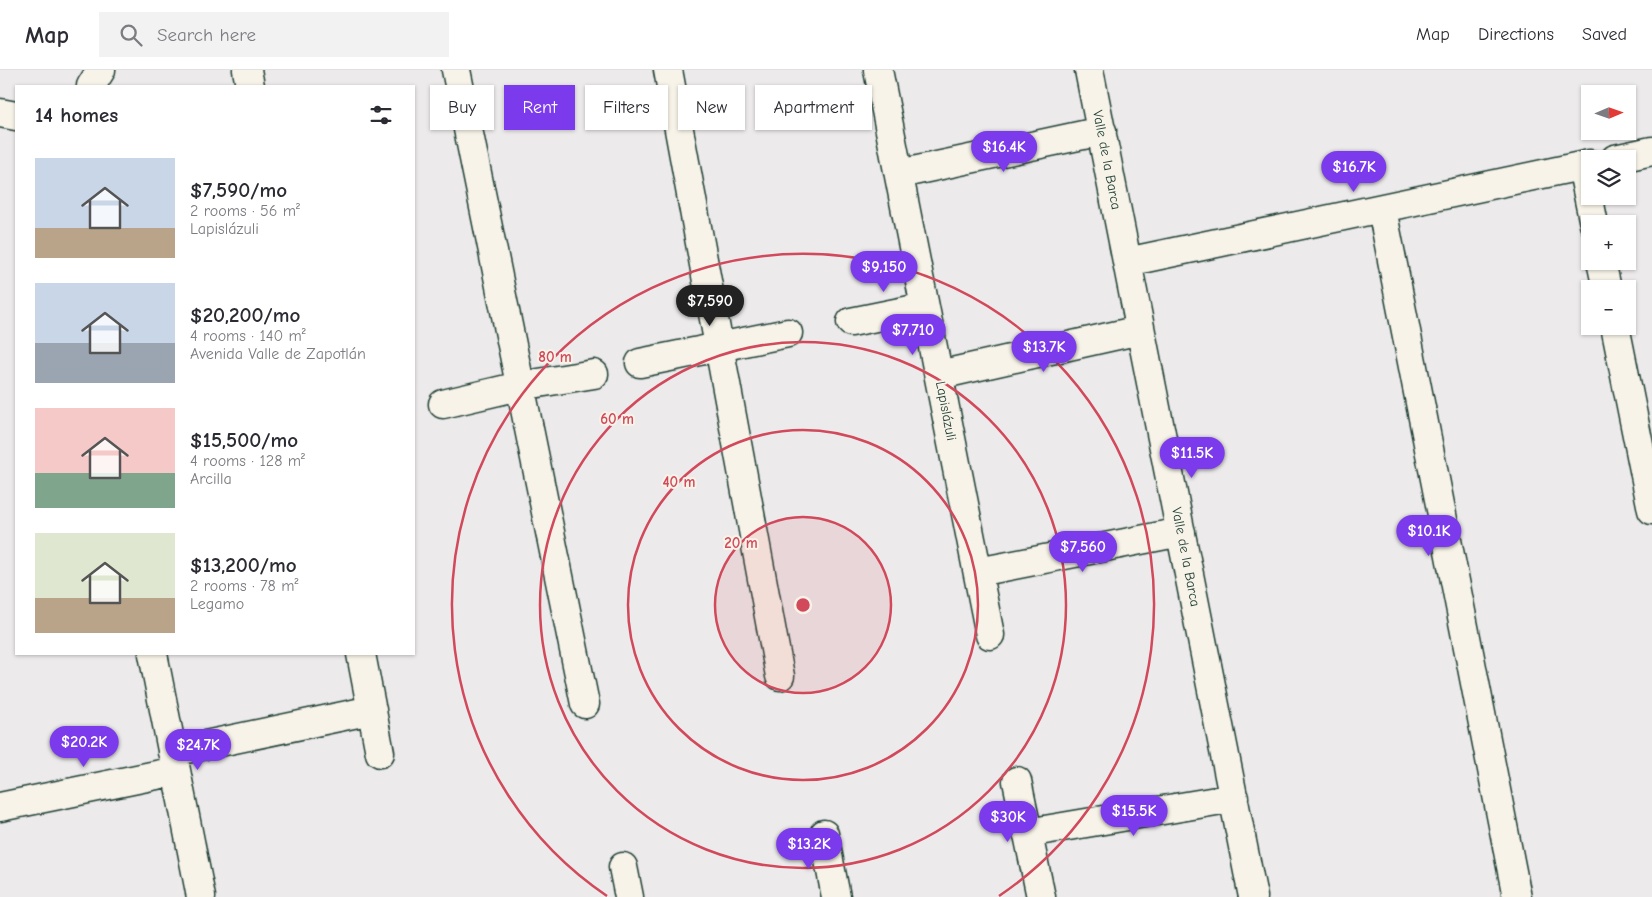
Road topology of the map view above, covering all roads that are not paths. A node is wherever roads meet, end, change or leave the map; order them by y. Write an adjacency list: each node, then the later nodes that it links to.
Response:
1 (102, 70): 7 (street)
2 (247, 70): 8 (street)
3 (456, 70): 27 (street)
4 (668, 70): 23 (street)
5 (878, 70): 15 (street, Lapislázuli)
6 (1089, 70): 11 (street, Valle de la Barca)
7 (92, 85)
8 (250, 85)
9 (0, 113): 10 (street)
10 (15, 116)
11 (1102, 131): 15 (street); 17 (street, Valle de la Barca)
12 (1652, 151): 13 (street)
13 (1636, 154)
14 (1581, 166): 16 (street)
15 (898, 174): 18 (street, Lapislázuli)
16 (1382, 209): 17 (street); 51 (street)
17 (1127, 262): 20 (street, Valle de la Barca)
18 (924, 306): 19 (street); 26 (street, Lapislázuli)
19 (851, 322)
20 (1140, 330): 26 (street); 30 (street, Valle de la Barca)
21 (788, 333): 23 (street)
22 (1617, 335): 29 (street)
23 (719, 346): 24 (street); 35 (street)
24 (640, 363)
25 (594, 374): 27 (street)
26 (939, 375): 31 (street, Lapislázuli)
27 (520, 386): 28 (street); 36 (street)
28 (443, 404)
29 (1652, 510)
30 (1181, 532): 31 (street); 41 (street, Valle de la Barca)
31 (978, 572): 32 (street, Lapislázuli)
32 (990, 634)
33 (153, 655): 39 (street)
34 (361, 655): 37 (street)
35 (780, 676)
36 (585, 704)
37 (372, 710): 38 (street); 39 (street)
38 (380, 753)
39 (174, 762): 42 (street); 46 (street)
40 (1017, 781): 43 (street)
41 (1234, 798): 43 (street); 50 (street, Valle de la Barca)
42 (0, 807)
43 (1028, 833): 49 (street)
44 (824, 834): 48 (street)
45 (623, 867): 47 (street)
46 (201, 897)
47 (629, 897)
48 (836, 897)
49 (1041, 897)
50 (1254, 897)
51 (1517, 897)

